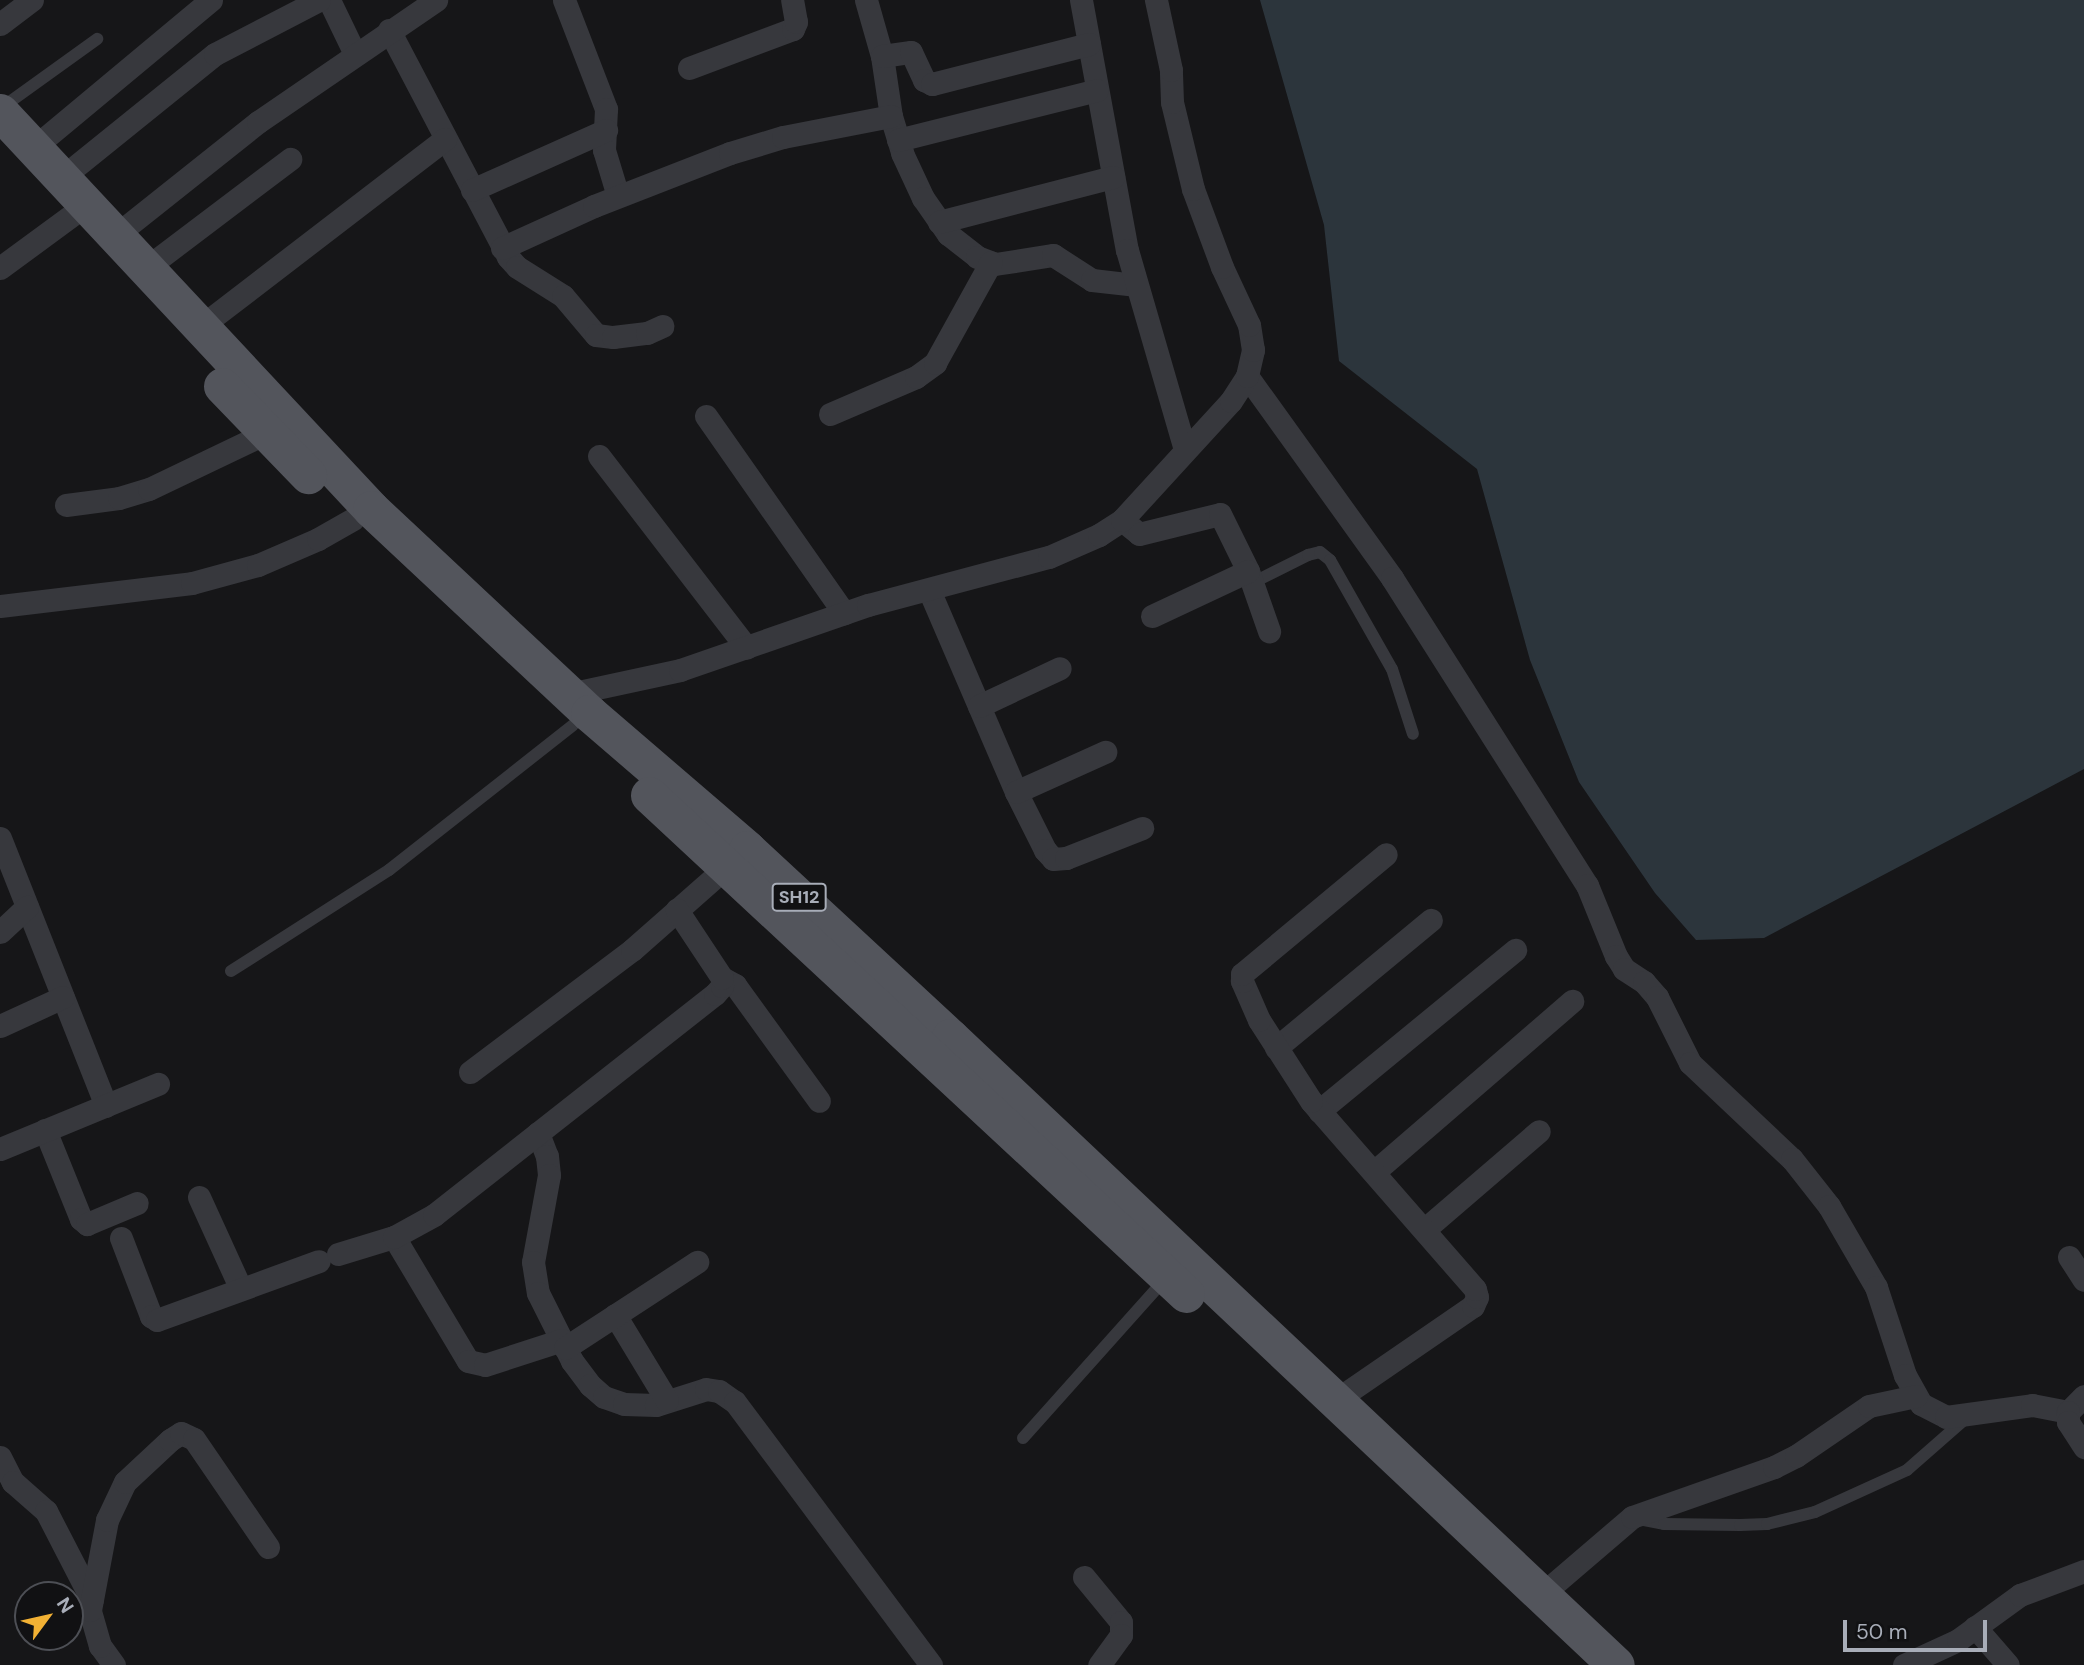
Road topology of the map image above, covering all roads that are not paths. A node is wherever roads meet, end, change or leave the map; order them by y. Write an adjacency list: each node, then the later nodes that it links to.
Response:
1 (32, 0): 11 (street)
2 (211, 0): 24 (street)
3 (319, 0): 27 (street)
4 (329, 0): 15 (street)
5 (436, 0): 12 (street)
6 (564, 0): 21 (street)
7 (792, 0): 17 (street)
8 (866, 0): 16 (street)
9 (1081, 0): 14 (street)
10 (1156, 0): 40 (street)
11 (0, 24)
12 (389, 30): 15 (street); 22 (street)
13 (97, 39): 19 (lane)
14 (1089, 44): 16 (street); 18 (street)
15 (355, 54): 32 (street)
16 (882, 56): 20 (street)
17 (689, 68)
18 (1097, 90): 23 (street); 26 (street)
19 (0, 111): 24 (main road, SH12)
20 (891, 116): 23 (street); 29 (street)
21 (606, 131): 28 (street); 29 (street)
22 (445, 139): 28 (street); 39 (street)
23 (898, 140): 31 (street)
24 (16, 148): 27 (main road, SH12); 30 (main road)
25 (290, 159): 36 (street)
26 (1113, 177): 31 (street); 37 (street)
27 (60, 179): 30 (main road, SH12)
28 (472, 190): 33 (street)
29 (618, 197): 33 (street)
30 (76, 212): 32 (main road, SH12); 35 (street); 43 (main road)
31 (939, 222): 34 (street)
32 (116, 235): 36 (main road, SH12)
33 (502, 248): 38 (street)
34 (991, 262): 37 (street); 41 (street)
35 (0, 268)
36 (146, 268): 39 (main road, SH12)
37 (1135, 285): 44 (street)
38 (663, 326)
39 (200, 327): 58 (main road, SH12)
40 (1247, 376): 44 (street); 99 (street)
41 (830, 414)
42 (706, 416): 52 (street)
43 (266, 433): 46 (street); 47 (main road)
44 (1185, 449): 48 (street)
45 (599, 456): 55 (street)
46 (66, 505)
47 (353, 519): 51 (street); 58 (main road)
48 (1122, 520): 49 (street); 50 (street)
49 (1250, 577): 53 (street); 54 (street); 59 (lane)
50 (929, 590): 52 (street); 57 (street)
51 (0, 606)
52 (844, 613): 55 (street)
53 (1152, 616)
54 (1269, 631)
55 (747, 648): 58 (street)
56 (1060, 668): 57 (street)
57 (979, 706): 61 (street)
58 (571, 709): 65 (main road); 71 (lane); 94 (main road, SH12)
59 (1413, 734)
60 (1105, 752): 61 (street)
61 (1016, 792): 62 (street)
62 (1142, 828)
63 (0, 838): 66 (street)
64 (1386, 854): 76 (street)
65 (726, 867): 67 (street); 94 (main road)
66 (27, 907): 69 (street); 73 (street)
67 (677, 910): 72 (street); 77 (street)
68 (1431, 920): 76 (street)
69 (0, 932)
70 (1515, 950): 81 (street)
71 (231, 971)
72 (722, 978): 79 (street); 84 (street)
73 (63, 997): 75 (street); 80 (street)
74 (1572, 1001): 86 (street)
75 (0, 1026)
76 (1276, 1048): 81 (street)
77 (470, 1072)
78 (158, 1084): 80 (street)
79 (819, 1101)
80 (106, 1106): 82 (street)
81 (1320, 1111): 86 (street)
82 (45, 1130): 85 (street); 88 (street)
83 (1539, 1132): 89 (street)
84 (538, 1133): 90 (street); 98 (street)
85 (0, 1149)
86 (1374, 1172): 89 (street)
87 (199, 1197): 96 (street)
88 (137, 1203)
89 (1424, 1229): 100 (street)
90 (394, 1237): 96 (street); 98 (street)
91 (121, 1238): 96 (street)
92 (2068, 1257): 95 (street)
93 (697, 1262): 97 (street)
94 (1175, 1267): 100 (main road, SH12); 104 (lane); 118 (main road)
95 (2084, 1280)
96 (241, 1289)
97 (615, 1315): 98 (street); 101 (street)
98 (564, 1344): 101 (street)
99 (1916, 1396): 103 (street); 108 (street)
100 (1336, 1400): 112 (main road, SH12)
101 (667, 1401): 116 (street)
102 (2076, 1404): 103 (street); 105 (street)
103 (1969, 1415): 108 (lane)
104 (1023, 1438)
105 (2084, 1447)
106 (0, 1457): 107 (street)
107 (6, 1484): 113 (street)
108 (1632, 1517): 112 (street)
109 (268, 1547): 113 (street)
110 (2084, 1571): 114 (street)
111 (1084, 1577): 117 (street)
112 (1542, 1595): 119 (main road, SH12)
113 (92, 1600): 115 (street)
114 (1975, 1626): 120 (street); 121 (street)
115 (114, 1665)
116 (931, 1665)
117 (1099, 1665)
118 (1580, 1665)
119 (1616, 1665)
120 (1904, 1665)
121 (2008, 1665)

